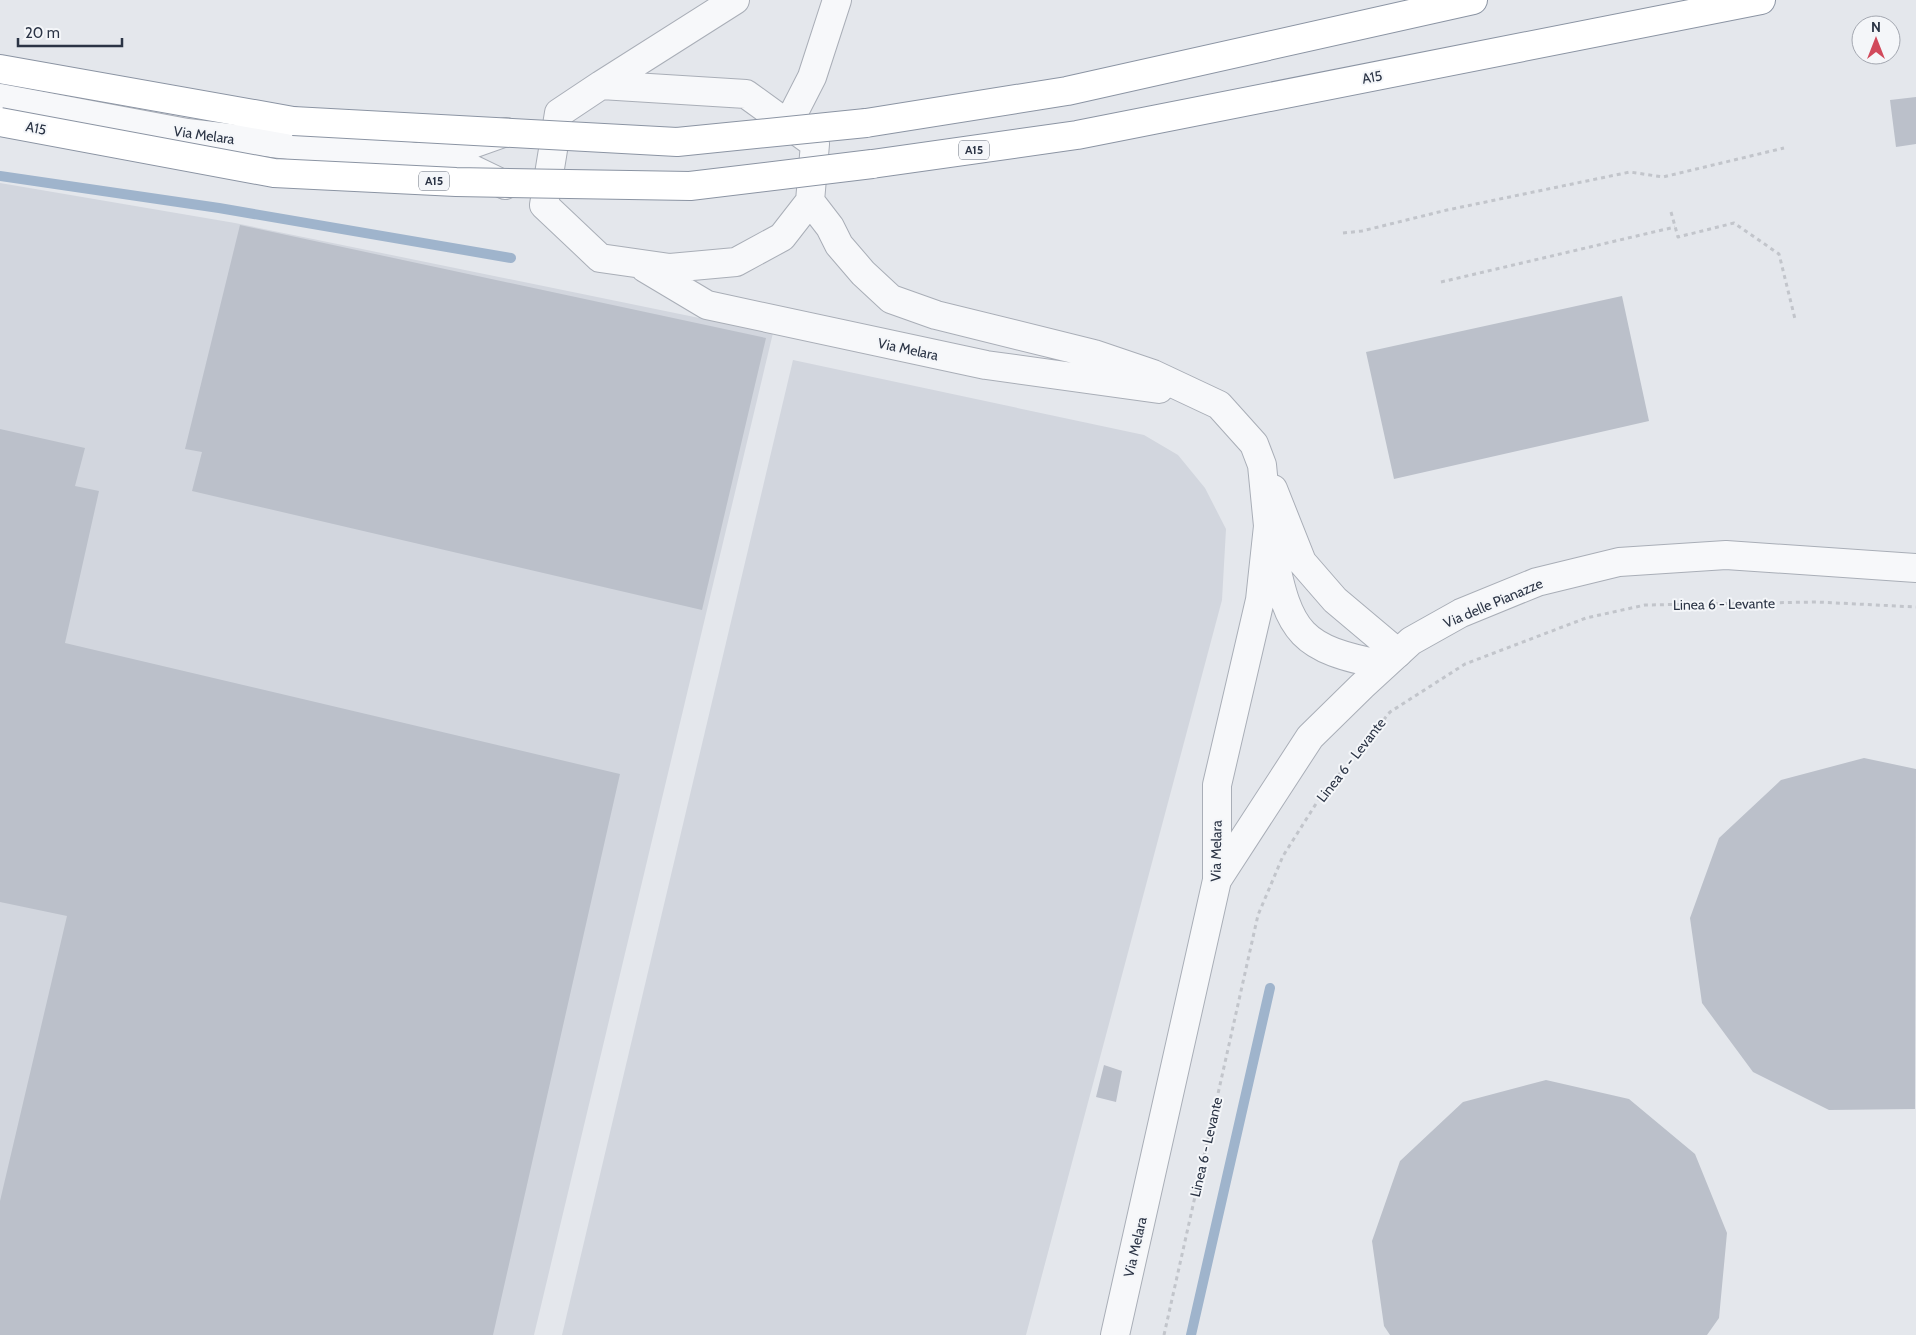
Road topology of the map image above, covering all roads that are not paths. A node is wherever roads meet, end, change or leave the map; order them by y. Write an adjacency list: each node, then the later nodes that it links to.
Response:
1 (735, 0): 6 (street, Via Melara)
2 (837, 0): 10 (street)
3 (1473, 0): 5 (highway, bridge)
4 (1761, 0): 9 (highway, A15 / A15, bridge)
5 (0, 69)
6 (601, 85): 8 (street, Via Melara); 10 (street)
7 (0, 98): 11 (street, Via Melara)
8 (559, 113): 11 (street, Via Melara); 13 (street)
9 (0, 122)
10 (788, 124): 12 (street)
11 (410, 156): 13 (street, Via Melara)
12 (810, 201): 14 (street, Via Melara); 15 (street, Via Melara)
13 (544, 205): 14 (street, Via Melara)
14 (637, 264): 15 (street, Via Melara)
15 (1192, 394): 16 (street, Via Melara)
16 (1262, 465): 17 (street, Via Melara); 19 (street)
17 (1268, 526): 19 (street); 20 (street, Via Melara)
18 (1916, 568): 19 (street, Via delle Pianazze)
19 (1391, 659): 20 (street, Via delle Pianazze)
20 (1217, 880): 21 (street, Via Melara)
21 (1115, 1335)

